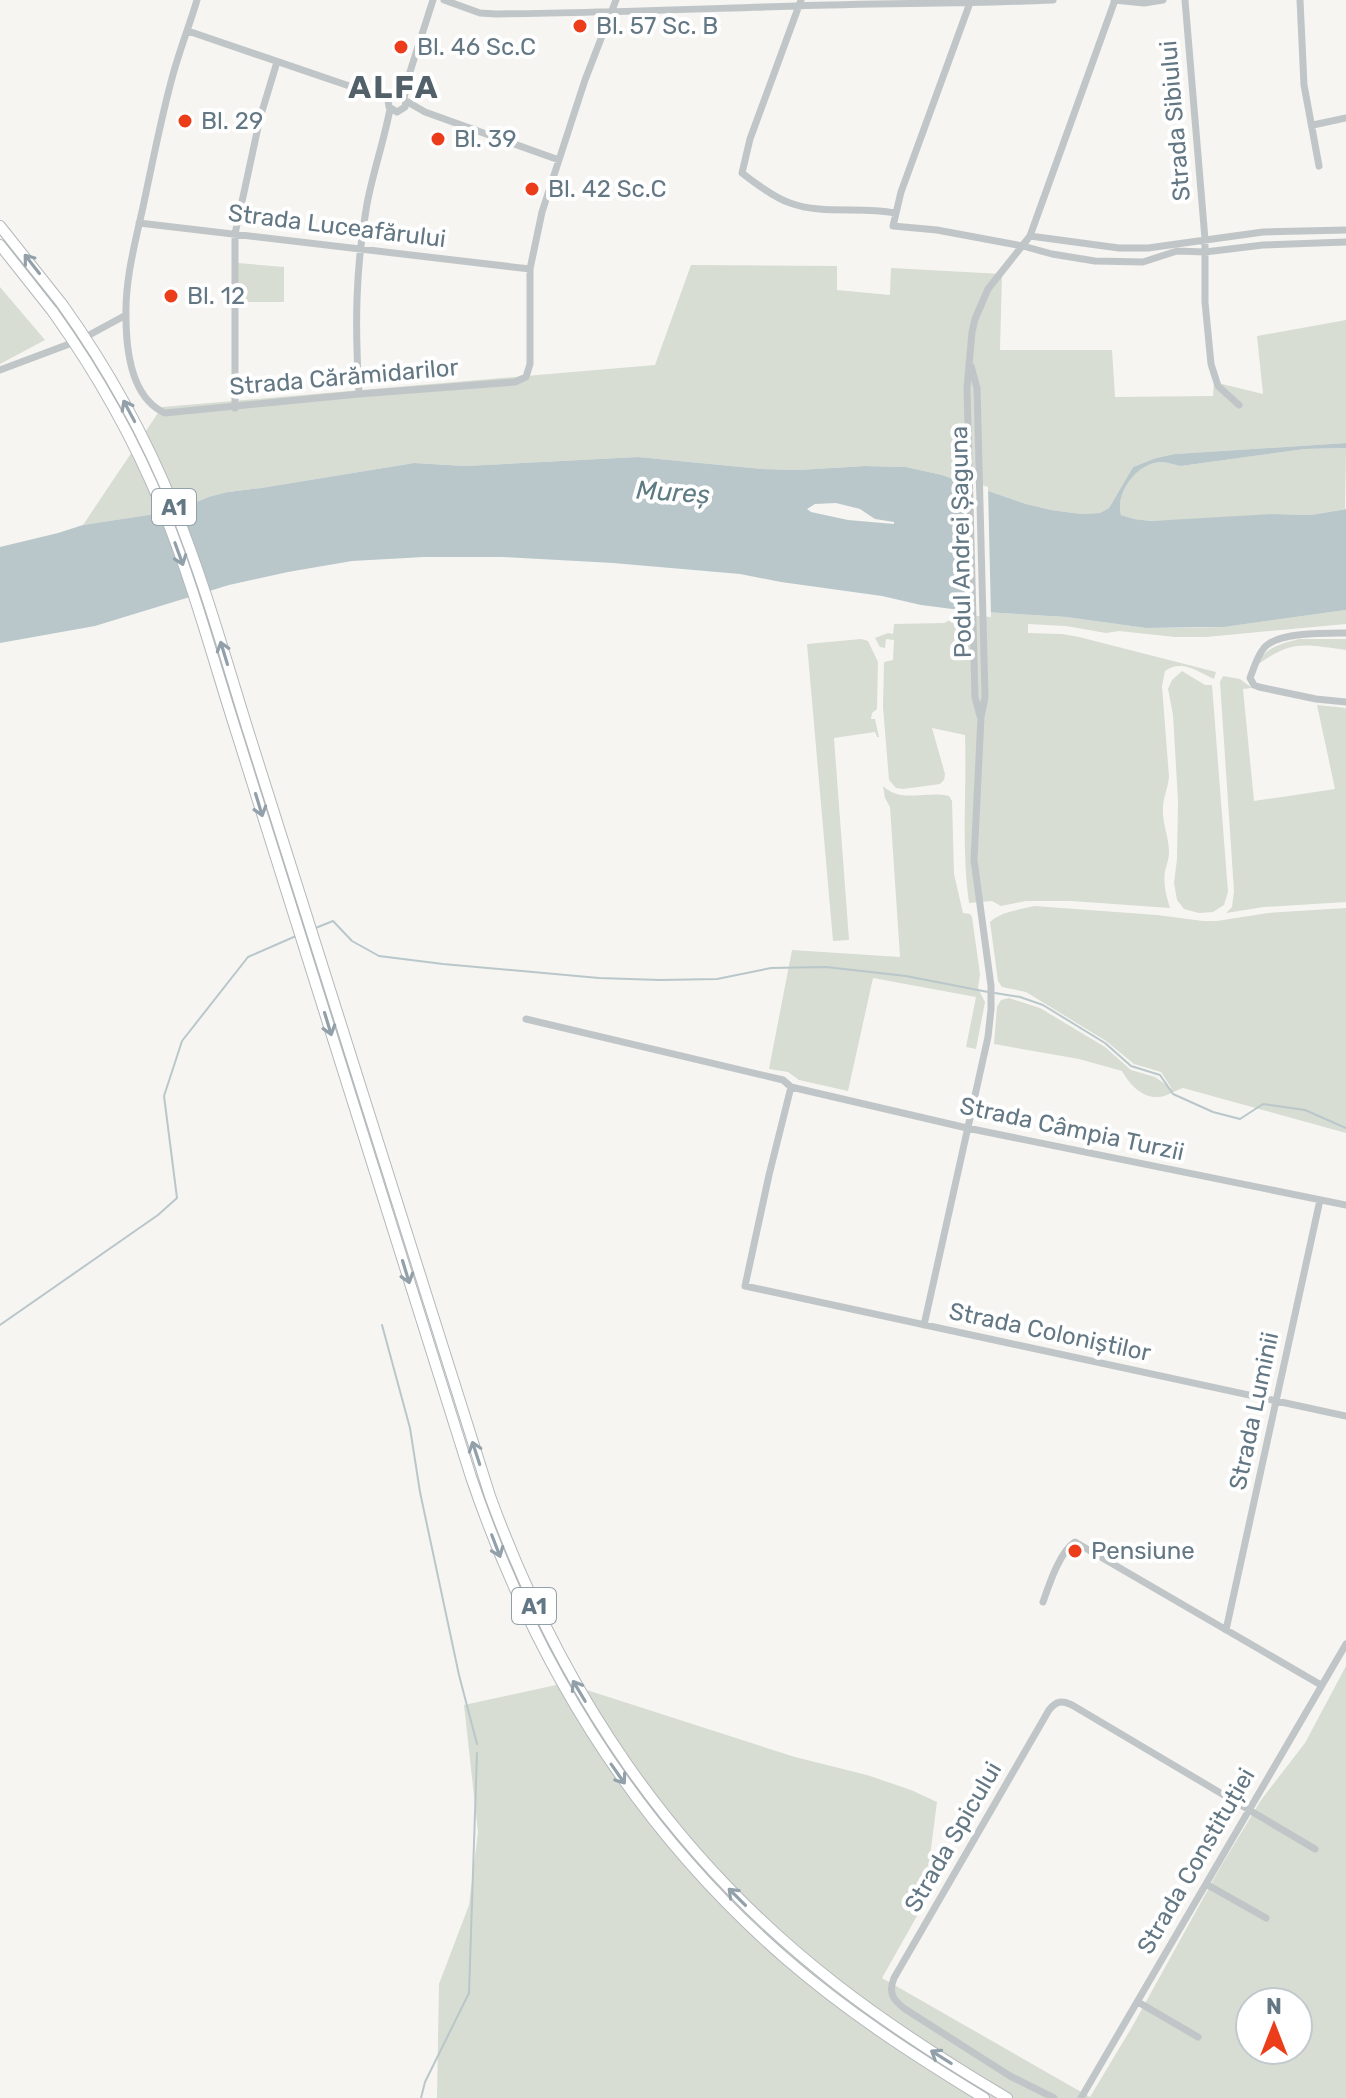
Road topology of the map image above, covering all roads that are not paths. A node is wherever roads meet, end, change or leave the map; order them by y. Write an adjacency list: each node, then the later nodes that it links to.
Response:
1 (197, 0): 13 (street)
2 (433, 0): 15 (street)
3 (444, 0): 12 (street)
4 (616, 0): 12 (street)
5 (1053, 0): 10 (street)
6 (1115, 0): 7 (street); 32 (street, Podul Andrei Șaguna)
7 (1163, 0)
8 (1185, 0): 33 (street, Strada Sibiului)
9 (1300, 0): 23 (street)
10 (971, 2): 11 (street); 27 (street)
11 (800, 3): 12 (street); 27 (street)
12 (612, 12): 25 (street)
13 (188, 31): 14 (street); 28 (street)
14 (277, 62): 16 (street); 31 (street)
15 (408, 78): 17 (street); 18 (street)
16 (370, 93): 17 (street); 19 (street)
17 (393, 95): 18 (street); 19 (street)
18 (405, 99): 20 (street); 21 (street)
19 (389, 107): 20 (street); 24 (street)
20 (401, 111): 21 (street); 24 (street)
21 (425, 112): 25 (street)
22 (1346, 118): 23 (street)
23 (1313, 125): 26 (street)
24 (386, 130): 37 (street)
25 (559, 160): 39 (street)
26 (1319, 166)
27 (895, 213): 36 (street)
28 (139, 223): 31 (street, Strada Luceafărului); 40 (street)
29 (0, 226): 68 (highway, A1, one-way to 29, bridge)
30 (1346, 230): 33 (street)
31 (235, 234): 37 (street, Strada Luceafărului); 45 (street)
32 (1030, 236): 33 (street); 36 (street, Podul Andrei Șaguna)
33 (1205, 239): 38 (street, Strada Sibiului)
34 (1346, 242): 38 (street)
35 (0, 245): 67 (highway, A1, one-way to 67, bridge)
36 (1023, 246): 38 (street); 41 (street, Podul Andrei Șaguna)
37 (360, 250): 39 (street, Strada Luceafărului); 43 (street)
38 (1205, 252): 44 (street, Strada Sibiului)
39 (530, 269): 43 (street, Strada Cărămidarilor)
40 (126, 315): 42 (street); 45 (street, Strada Cărămidarilor)
41 (971, 366): 48 (street, Podul Andrei Șaguna); 48 (street, Podul Andrei Șaguna)
42 (0, 370)
43 (359, 394): 45 (street, Strada Cărămidarilor)
44 (1239, 405)
45 (235, 408)
46 (1346, 633): 47 (street)
47 (1346, 702)
48 (981, 717): 51 (street, Podul Andrei Șaguna)
49 (526, 1019): 50 (street, Strada Câmpia Turzii)
50 (791, 1087): 51 (street, Strada Câmpia Turzii); 54 (street, Strada Coloniștilor)
51 (967, 1128): 52 (street, Strada Câmpia Turzii); 54 (street, Podul Andrei Șaguna)
52 (1320, 1200): 53 (street, Strada Câmpia Turzii); 55 (street, Strada Luminii)
53 (1346, 1205)
54 (924, 1325): 55 (street, Strada Coloniștilor)
55 (1276, 1401): 56 (street, Strada Coloniștilor); 58 (street, Strada Luminii)
56 (1346, 1416)
57 (1043, 1602): 58 (street)
58 (1226, 1630): 60 (street)
59 (1346, 1644): 60 (street, Strada Constituției)
60 (1321, 1685): 61 (street, Strada Constituției)
61 (1248, 1811): 62 (street); 63 (street, Strada Constituției); 69 (street, Strada Spicului)
62 (1315, 1849)
63 (1206, 1884): 64 (street); 65 (street, Strada Constituției)
64 (1266, 1918)
65 (1138, 2002): 66 (street); 70 (street, Strada Constituției)
66 (1198, 2037)
67 (984, 2098)
68 (1007, 2098)
69 (1054, 2098)
70 (1081, 2098)

